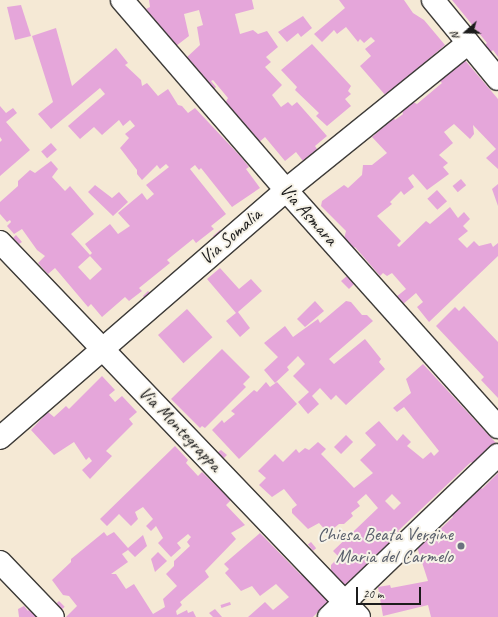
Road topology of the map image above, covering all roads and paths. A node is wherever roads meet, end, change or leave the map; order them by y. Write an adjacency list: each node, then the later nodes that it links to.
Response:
1 (122, 0): 5 (street, Via Asmara)
2 (432, 0): 3 (street)
3 (468, 43): 4 (street); 5 (street, Via Somalia)
4 (498, 79)
5 (286, 190): 7 (street, Via Somalia); 8 (street, Via Asmara)
6 (0, 242): 7 (street, Via Montegrappa)
7 (103, 348): 9 (street, Via Somalia); 12 (street, Via Montegrappa)
8 (498, 426)
9 (0, 438)
10 (498, 455): 12 (street)
11 (0, 562): 13 (street)
12 (352, 609): 14 (street)
13 (53, 617)
14 (329, 617)

